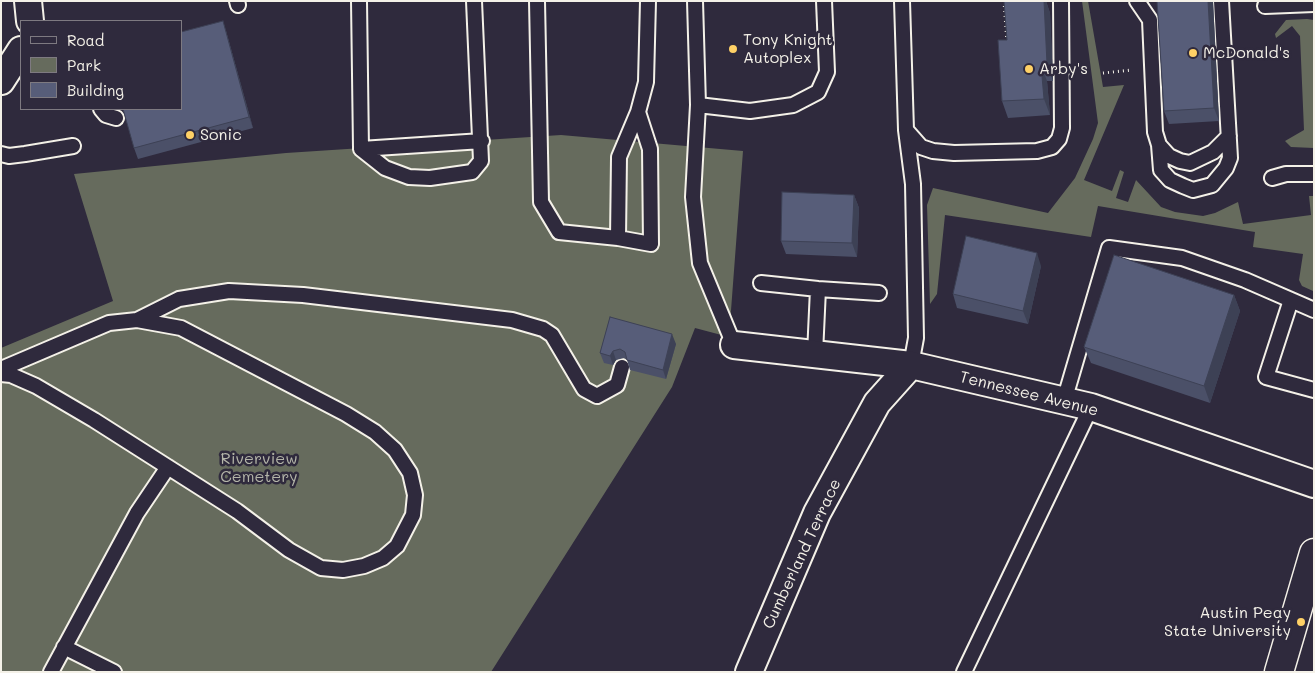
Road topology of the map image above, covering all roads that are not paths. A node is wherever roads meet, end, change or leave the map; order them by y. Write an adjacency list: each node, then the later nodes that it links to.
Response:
1 (28, 1): 14 (street)
2 (360, 1): 26 (lane)
3 (474, 1): 23 (lane)
4 (537, 1): 30 (lane)
5 (648, 1): 19 (lane)
6 (695, 1): 17 (lane)
7 (824, 1): 17 (lane)
8 (902, 1): 21 (lane)
9 (1061, 1): 21 (lane)
10 (1137, 1): 24 (lane)
11 (1221, 1): 22 (lane)
12 (1314, 4): 13 (lane)
13 (1265, 6)
14 (30, 20)
15 (20, 52): 16 (street)
16 (1, 81)
17 (698, 105): 37 (lane)
18 (102, 110): 20 (lane)
19 (638, 112): 30 (lane); 30 (lane)
20 (116, 118)
21 (906, 130): 39 (lane)
22 (1229, 136): 24 (lane); 24 (lane)
23 (482, 141): 26 (lane); 26 (lane)
24 (1158, 145)
25 (73, 146): 27 (lane)
26 (360, 149)
27 (1, 154)
28 (1314, 174): 29 (lane)
29 (1272, 178)
30 (618, 238)
31 (761, 283): 32 (lane)
32 (818, 289): 33 (lane); 38 (lane)
33 (879, 293)
34 (1291, 300): 35 (lane); 43 (lane); 44 (lane)
35 (1314, 310)
36 (137, 320): 40 (lane); 41 (lane); 46 (lane)
37 (734, 345): 38 (street, Tennessee Avenue)
38 (815, 354): 39 (street, Tennessee Avenue)
39 (912, 365): 44 (street, Tennessee Avenue); 52 (street, Cumberland Terrace)
40 (622, 367)
41 (1, 369)
42 (1, 374): 46 (lane)
43 (1314, 390)
44 (1064, 401): 45 (street, Tennessee Avenue)
45 (1091, 407): 47 (street, Tennessee Avenue); 53 (lane)
46 (168, 468): 49 (lane)
47 (1314, 484)
48 (1314, 553): 54 (main road)
49 (64, 647): 50 (lane); 51 (lane)
50 (51, 672)
51 (114, 672)
52 (749, 672)
53 (964, 672)
54 (1279, 672)

